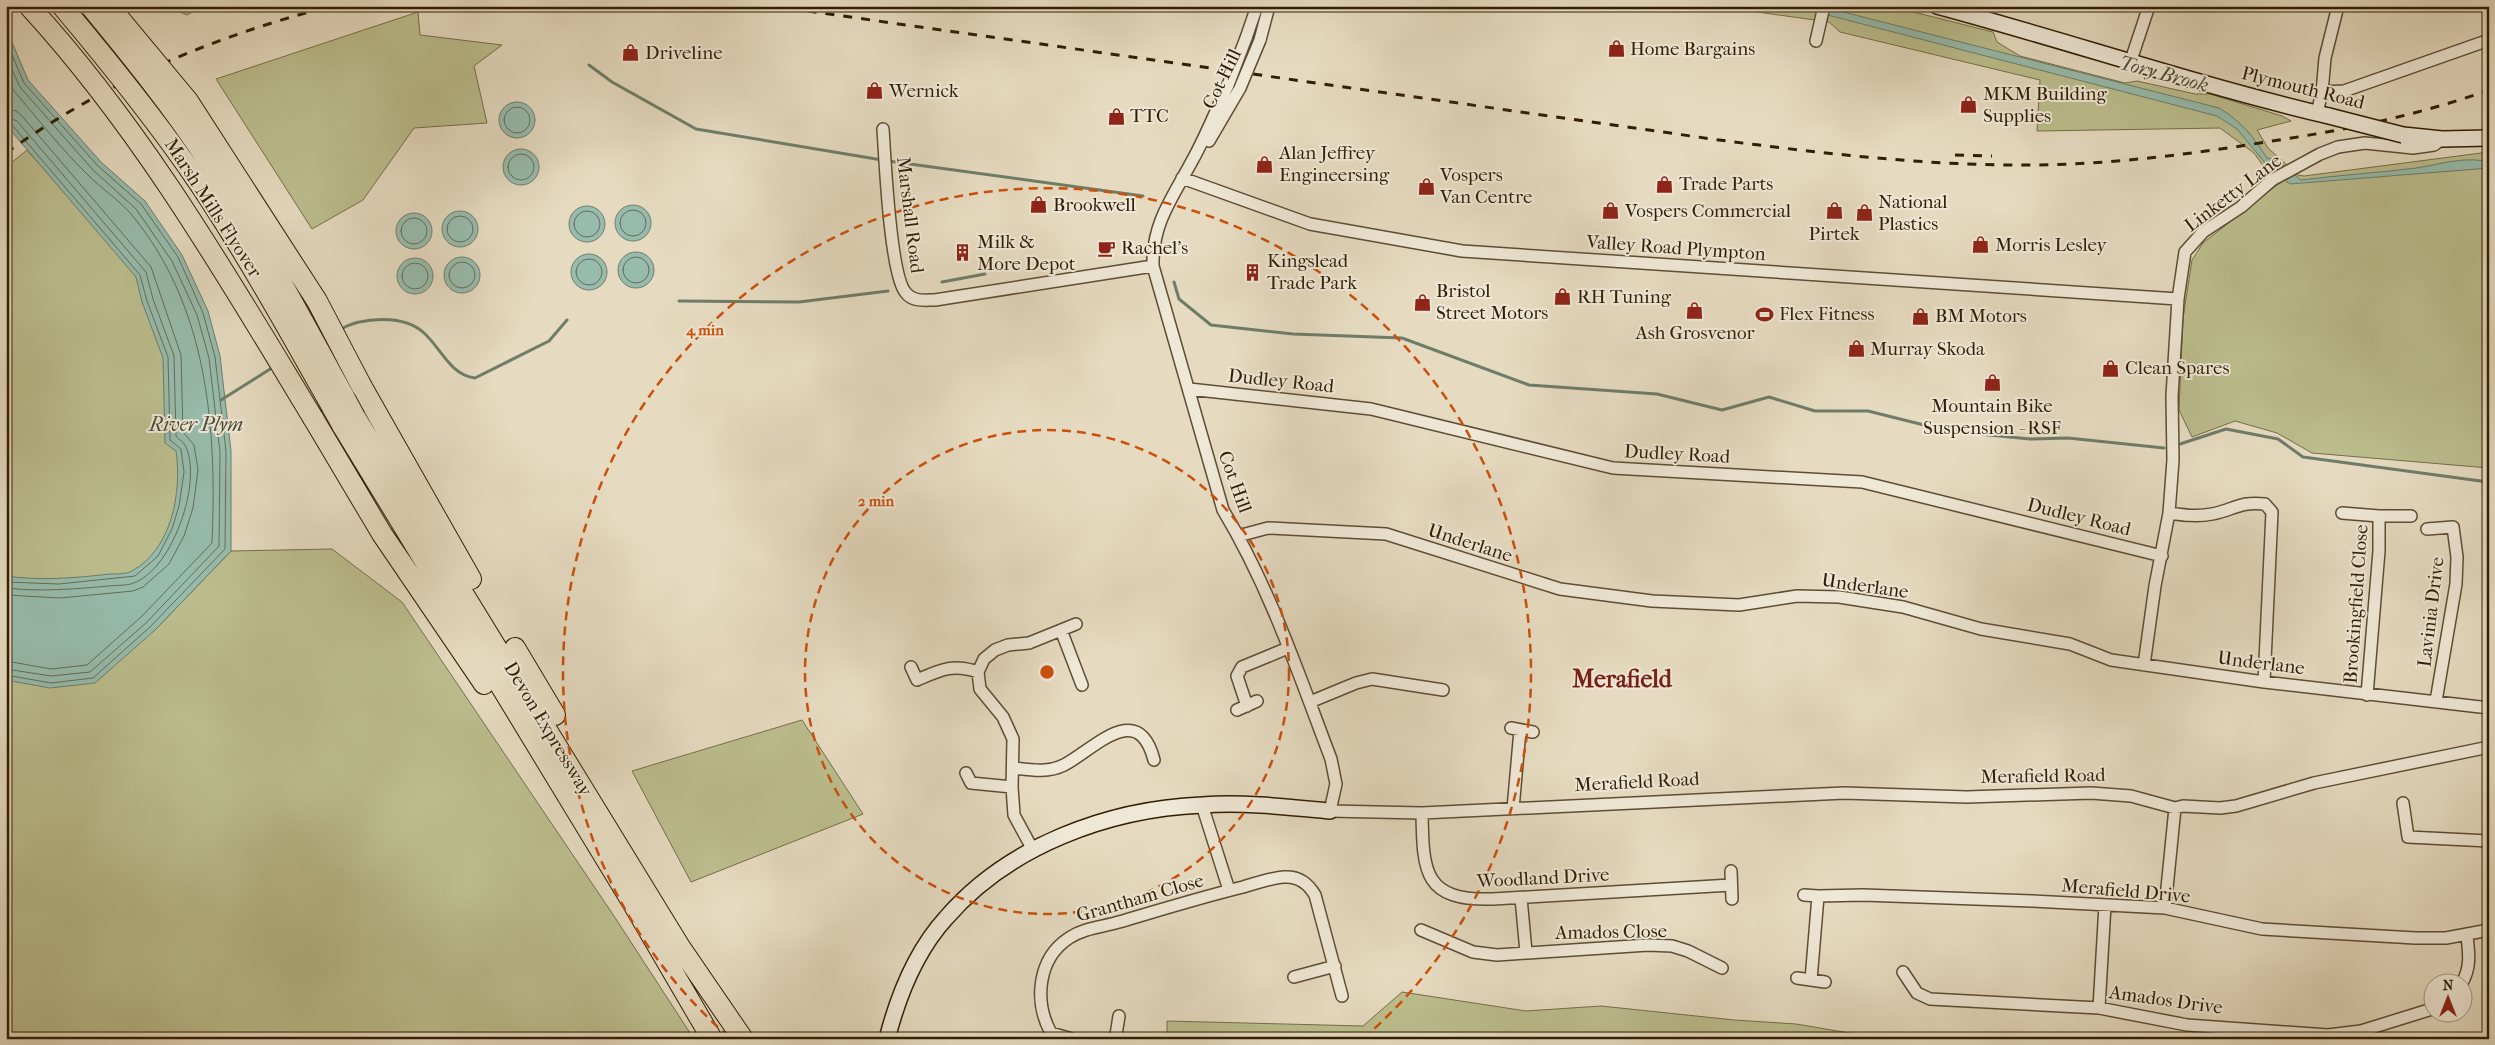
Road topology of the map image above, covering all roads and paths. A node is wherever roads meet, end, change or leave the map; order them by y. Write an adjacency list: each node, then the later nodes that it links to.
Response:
1 (29, 6): 49 (highway, bridge)
2 (62, 6): 24 (highway, Marsh Mills Flyover, bridge)
3 (90, 6): 24 (highway, Marsh Mills Flyover, bridge)
4 (109, 6): 32 (highway, bridge)
5 (1257, 6): 14 (street, Cot Hill, bridge)
6 (1269, 6): 14 (street, Cot Hill, bridge)
7 (1824, 6): 12 (street)
8 (1937, 6): 13 (main road, Plymouth Road)
9 (2149, 6): 13 (street)
10 (2338, 6): 15 (street)
11 (2489, 40): 15 (street)
12 (1816, 41)
13 (2130, 63): 16 (main road, Plymouth Road)
14 (1234, 86): 20 (street, Cot Hill)
15 (2322, 92): 16 (street)
16 (2323, 114): 19 (main road, Plymouth Road, bridge)
17 (883, 129): 21 (street, Marshall Road)
18 (2489, 138): 19 (main road, Plymouth Road)
19 (2442, 139): 22 (street, Linketty Lane)
20 (1182, 178): 21 (street, Cot Hill); 22 (street, Valley Road Plympton)
21 (1153, 266): 23 (street, Cot Hill)
22 (2178, 298): 25 (street, Linketty Lane)
23 (1189, 389): 30 (street, Cot Hill); 31 (street, Dudley Road)
24 (348, 421): 39 (highway, Devon Expressway); 49 (highway, Devon Expressway)
25 (2169, 513): 31 (street, Linketty Lane); 40 (street)
26 (2342, 513): 27 (street, Brookingfield Close)
27 (2379, 516): 28 (street, Brookingfield Close); 43 (street, Brookingfield Close)
28 (2410, 516)
29 (2427, 529): 44 (street, Lavinia Drive)
30 (1238, 536): 35 (street, Cot Hill); 36 (street, Underlane)
31 (2162, 556): 36 (street, Linketty Lane)
32 (472, 581): 39 (highway); 85 (highway)
33 (1076, 624): 34 (street)
34 (1061, 630): 38 (street); 41 (street)
35 (1288, 648): 45 (street, Cot Hill); 46 (street)
36 (2144, 665): 40 (street, Underlane)
37 (911, 667): 38 (street)
38 (978, 672): 52 (street)
39 (515, 675): 85 (highway, Devon Expressway)
40 (2264, 682): 43 (street, Underlane)
41 (1082, 684)
42 (1443, 690): 45 (street)
43 (2367, 695): 44 (street, Underlane)
44 (2436, 701): 47 (street, Underlane)
45 (1310, 702): 59 (street, Cot Hill)
46 (1247, 706)
47 (2489, 708)
48 (1533, 732): 58 (street)
49 (537, 745): 89 (highway, Devon Expressway)
50 (2489, 747): 57 (street, Merafield Road)
51 (1154, 760): 52 (street)
52 (1014, 768): 54 (street)
53 (966, 773): 54 (street)
54 (1012, 787): 62 (street)
55 (2403, 802): 61 (street)
56 (1202, 805): 59 (main road, Merafield Road); 62 (main road, Merafield Road); 65 (street, Grantham Close)
57 (2175, 808): 58 (street, Merafield Road); 71 (street)
58 (1513, 809): 60 (street, Merafield Road)
59 (1330, 811): 60 (street, Merafield Road)
60 (1422, 814): 68 (street, Woodland Drive)
61 (2489, 841)
62 (1033, 850): 91 (main road, Merafield Road)
63 (1731, 871): 64 (street)
64 (1731, 884): 68 (street, Woodland Drive); 69 (street)
65 (1229, 890): 76 (street, Grantham Close); 92 (street, Grantham Close)
66 (1804, 895): 67 (street, Merafield Drive)
67 (1818, 896): 70 (street, Merafield Drive); 82 (street)
68 (1522, 898): 75 (street)
69 (1732, 899)
70 (2105, 905): 71 (street, Merafield Drive); 86 (street)
71 (2165, 908): 74 (street, Merafield Drive)
72 (1420, 930): 75 (street, Amados Close)
73 (2489, 930): 74 (street, Merafield Drive)
74 (2466, 936): 79 (street)
75 (1526, 952): 77 (street, Amados Close)
76 (1334, 966): 80 (street); 84 (street, Grantham Close)
77 (1722, 968)
78 (1903, 972): 86 (street, Amados Drive)
79 (2468, 972)
80 (1294, 977)
81 (1797, 978): 82 (street)
82 (1811, 980): 83 (street)
83 (1825, 982)
84 (1342, 996)
85 (714, 997): 90 (highway, Devon Expressway)
86 (2099, 1008): 87 (street, Amados Drive)
87 (2422, 1012)
88 (1119, 1016): 93 (street)
89 (712, 1039)
90 (743, 1039)
91 (887, 1039)
92 (1072, 1039)
93 (1112, 1039)

